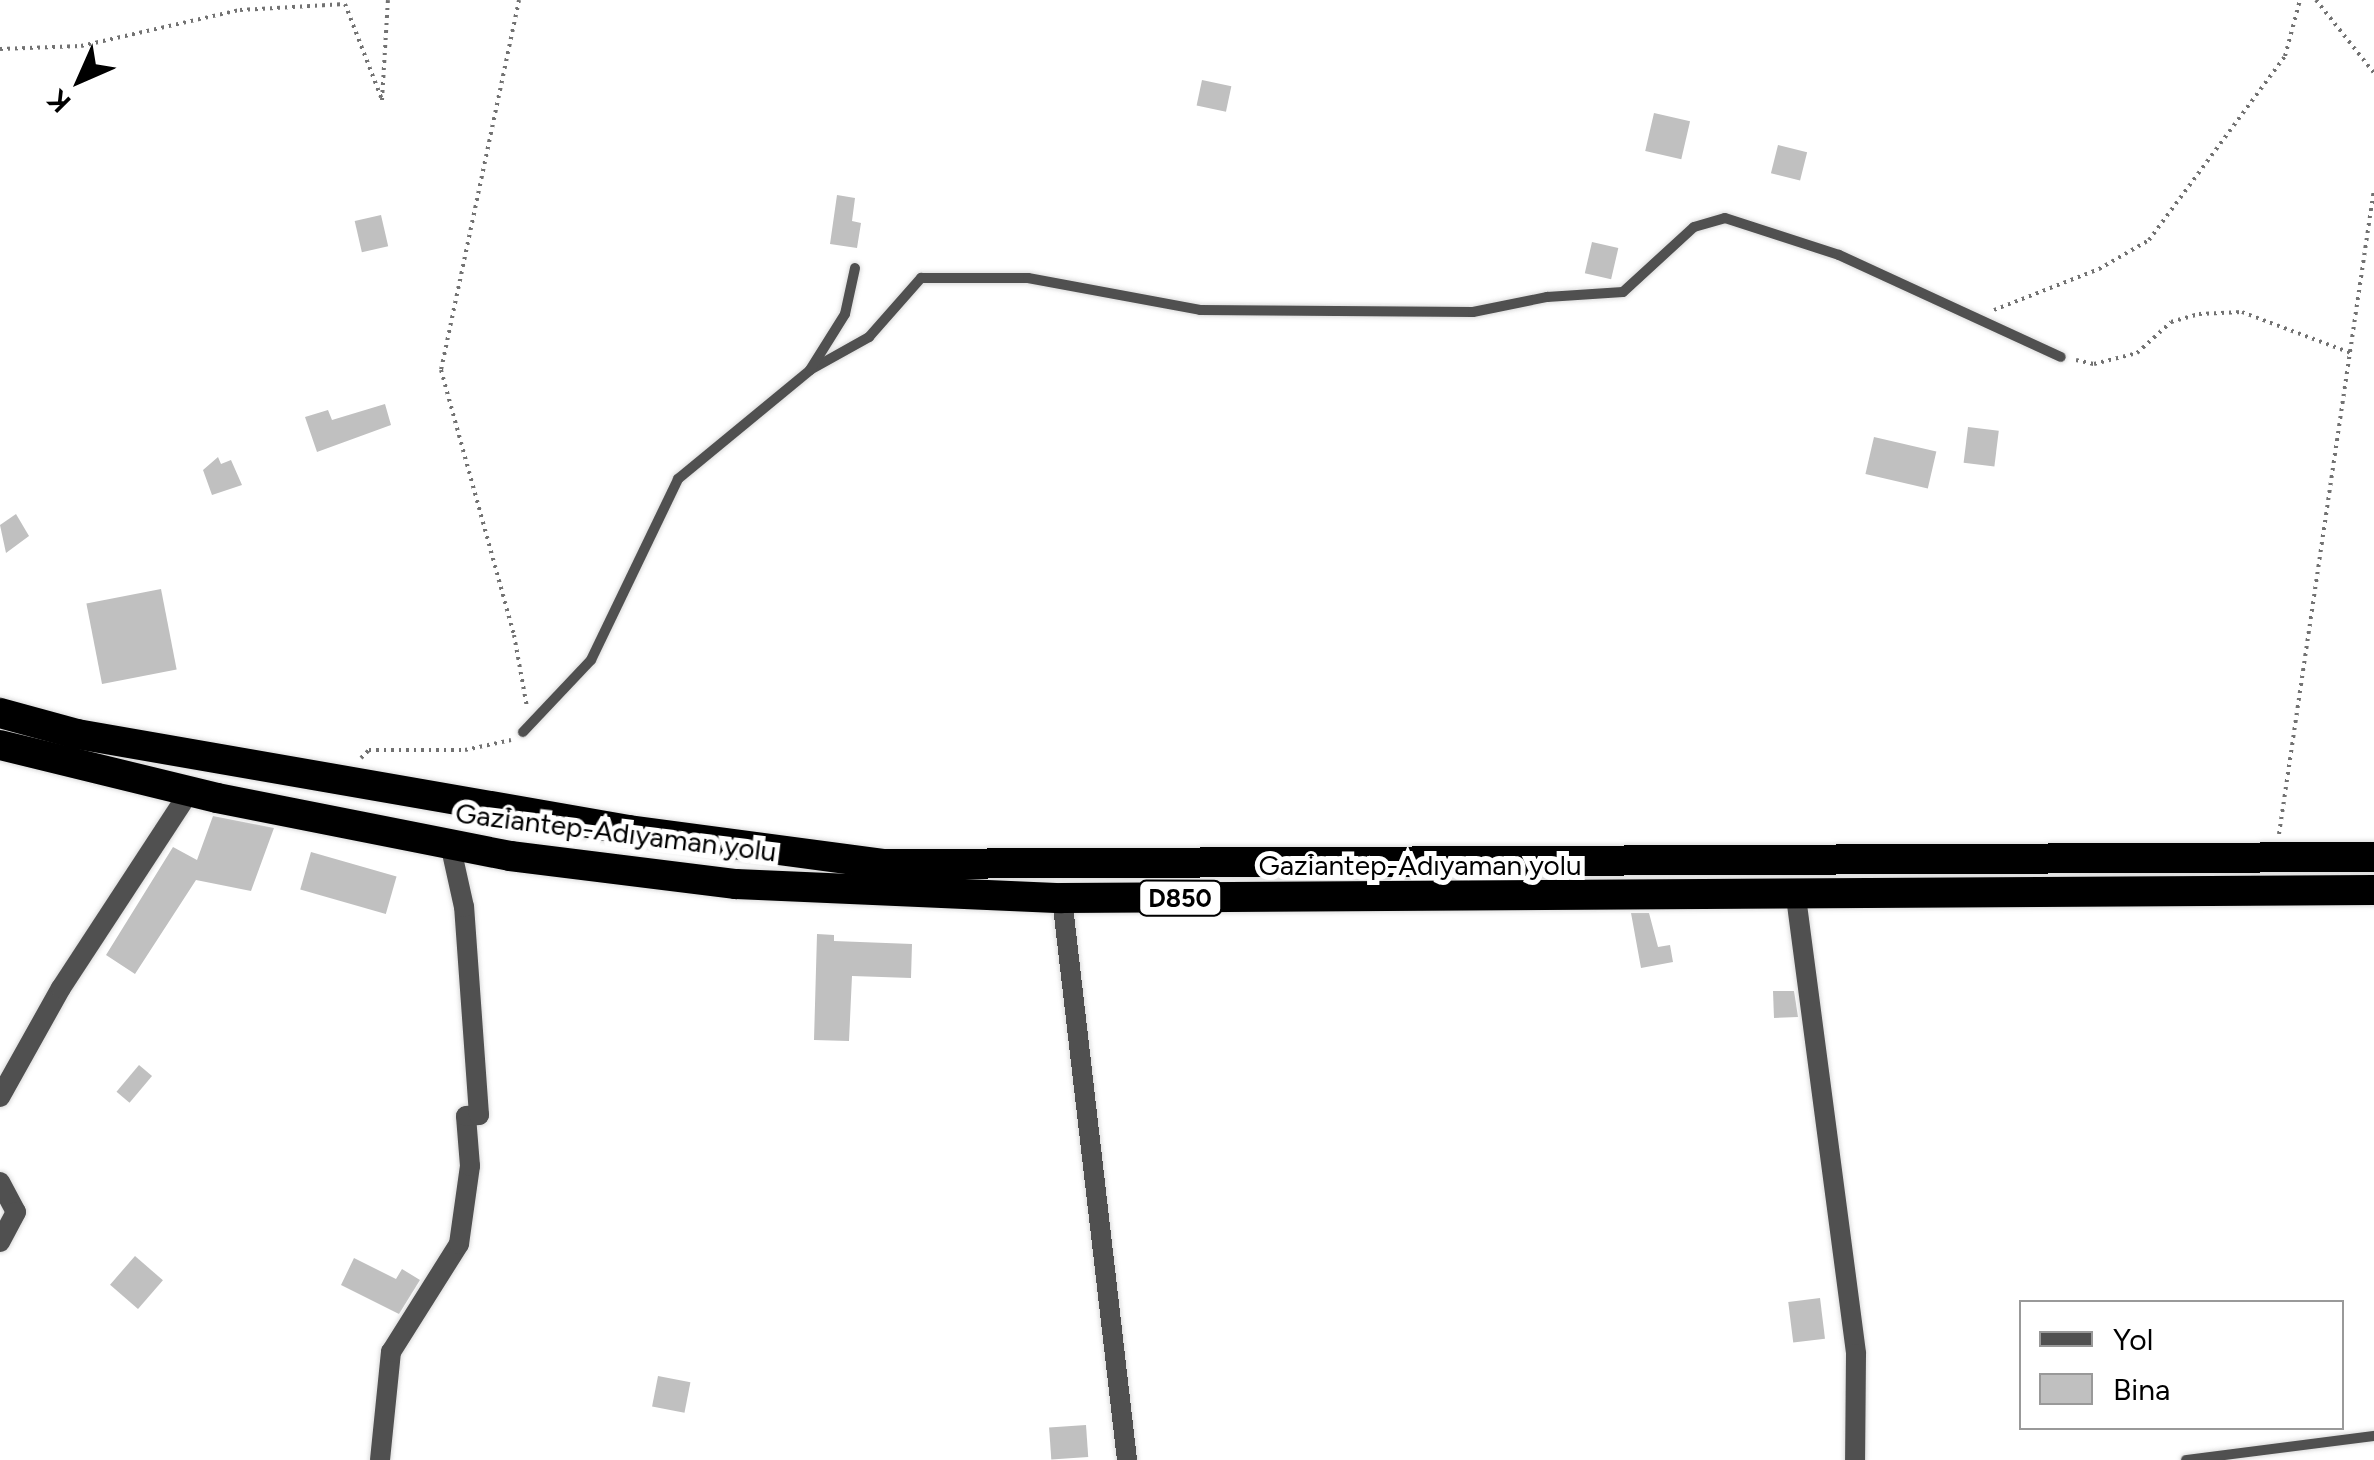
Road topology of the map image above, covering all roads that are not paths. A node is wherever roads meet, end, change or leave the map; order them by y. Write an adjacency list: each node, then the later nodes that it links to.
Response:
1 (855, 268): 3 (lane)
2 (2061, 357): 3 (lane)
3 (810, 370): 5 (lane)
4 (0, 713): 9 (highway, Gaziantep-Adıyaman yolu / D850)
5 (523, 732)
6 (0, 745): 7 (highway, Gaziantep-Adıyaman yolu / D850)
7 (190, 791): 8 (highway, Gaziantep-Adıyaman yolu / D850); 13 (street)
8 (450, 844): 12 (highway, Gaziantep-Adıyaman yolu / D850); 17 (street)
9 (2374, 857)
10 (2374, 890): 11 (highway, Gaziantep-Adıyaman yolu / D850)
11 (1796, 897): 12 (highway, Gaziantep-Adıyaman yolu / D850); 19 (street)
12 (1062, 898): 18 (street)
13 (0, 1097)
14 (0, 1182): 15 (street)
15 (0, 1242)
16 (2374, 1436): 20 (lane)
17 (380, 1460)
18 (1127, 1460)
19 (1856, 1460)
20 (2186, 1460)

